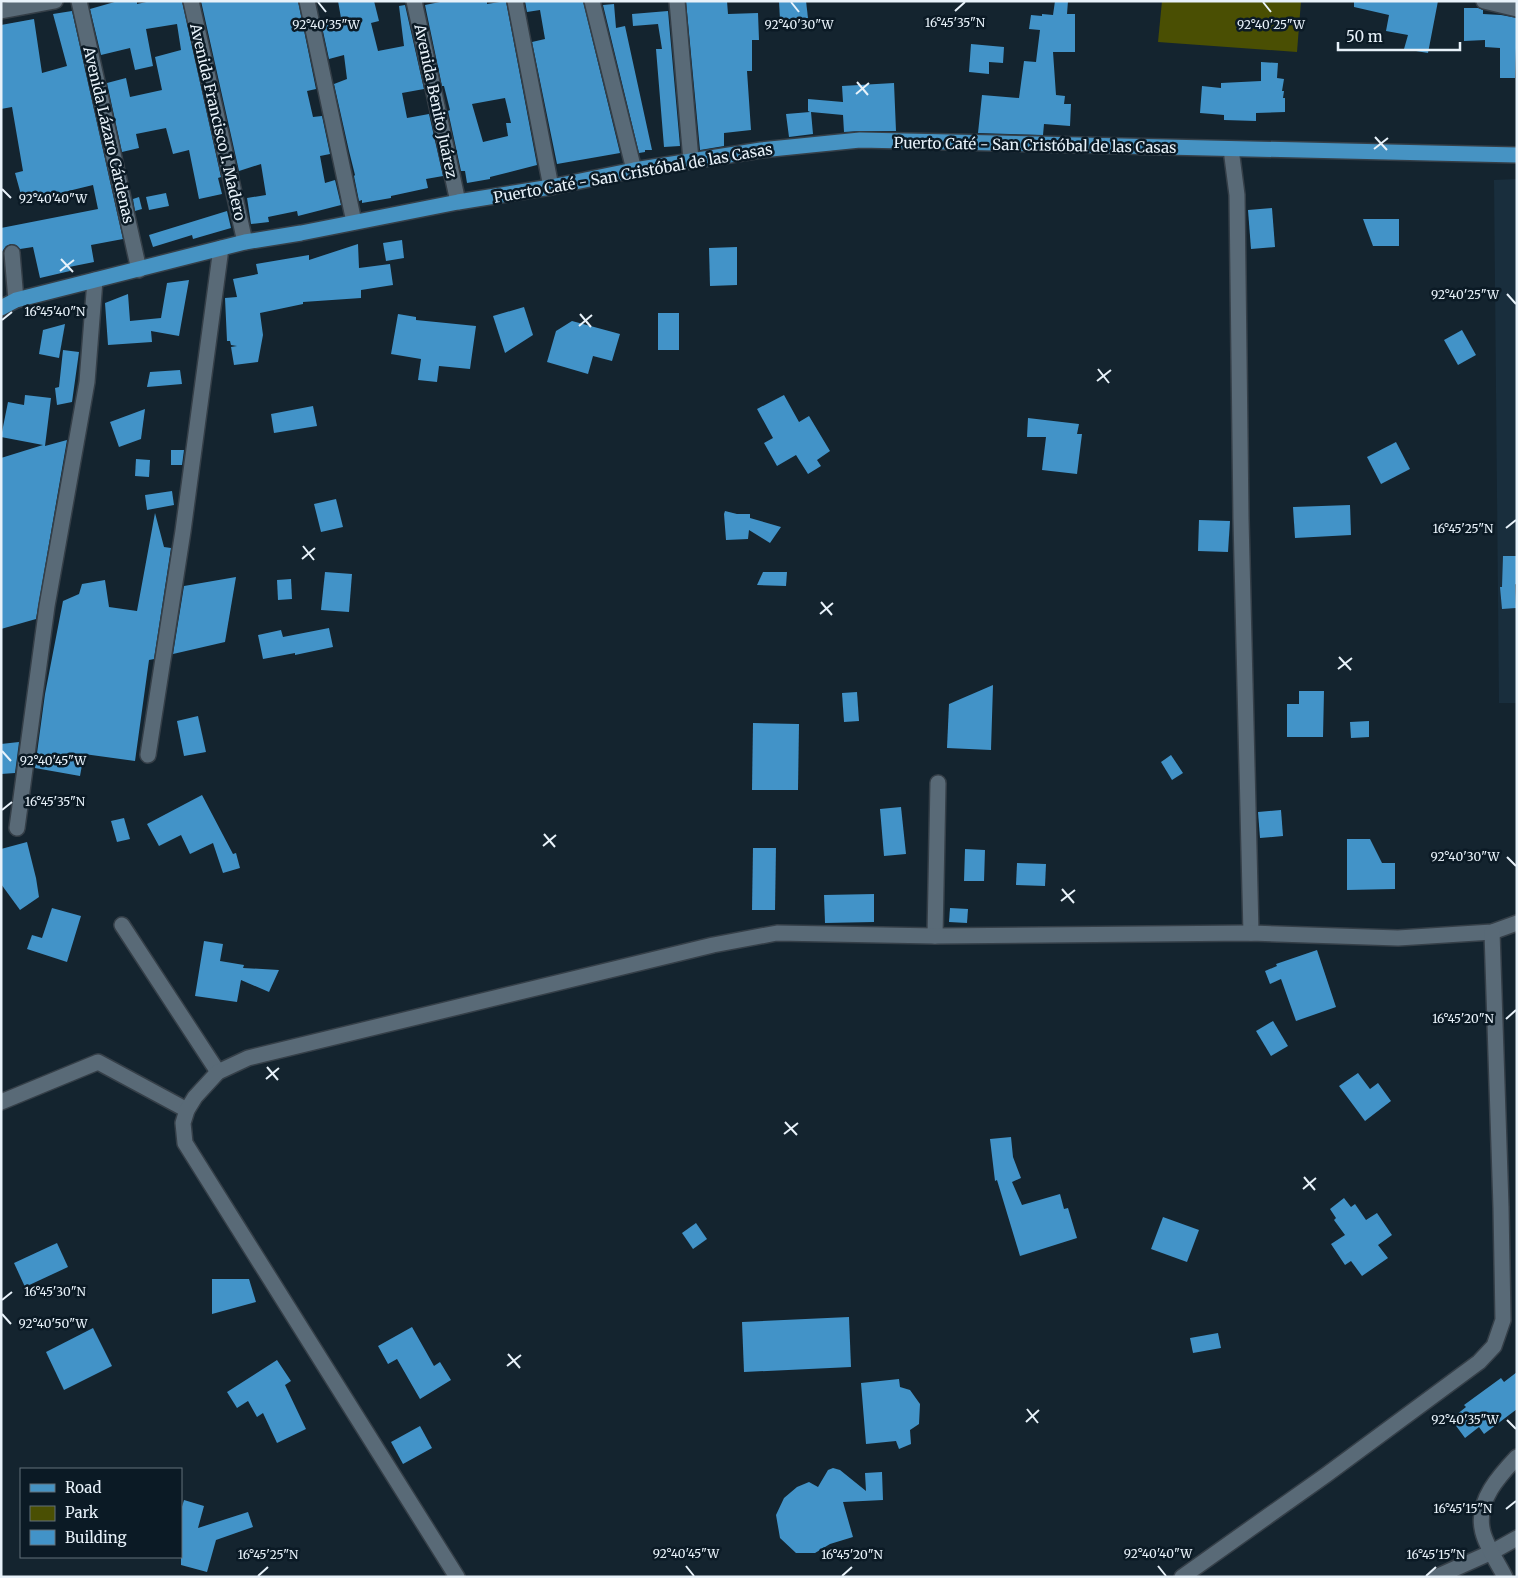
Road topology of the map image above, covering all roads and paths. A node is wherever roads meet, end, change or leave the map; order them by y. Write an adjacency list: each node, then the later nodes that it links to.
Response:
1 (55, 1): 10 (street)
2 (79, 1): 22 (street, Avenida Lázaro Cárdenas)
3 (191, 1): 19 (street, Avenida Francisco I. Madero)
4 (307, 1): 18 (street)
5 (414, 1): 17 (street, Avenida Benito Juárez)
6 (515, 1): 16 (street)
7 (592, 1): 15 (street)
8 (677, 1): 14 (street)
9 (1484, 1): 11 (street)
10 (7, 7)
11 (1517, 9)
12 (1230, 149): 13 (main road, Puerto Caté - San Cristóbal de las Casas); 14 (main road, Puerto Caté - San Cristóbal de las Casas); 31 (street)
13 (1517, 155)
14 (691, 160): 15 (main road, Puerto Caté - San Cristóbal de las Casas)
15 (634, 170): 16 (main road, Puerto Caté - San Cristóbal de las Casas)
16 (551, 187): 17 (main road, Puerto Caté - San Cristóbal de las Casas)
17 (458, 202): 18 (main road, Puerto Caté - San Cristóbal de las Casas)
18 (354, 222): 19 (main road, Puerto Caté - San Cristóbal de las Casas)
19 (245, 242): 20 (main road, Puerto Caté - San Cristóbal de las Casas)
20 (222, 248): 22 (main road, Puerto Caté - San Cristóbal de las Casas); 26 (street)
21 (12, 253): 24 (street)
22 (139, 270): 23 (main road, Puerto Caté - San Cristóbal de las Casas)
23 (95, 280): 24 (main road, Puerto Caté - San Cristóbal de las Casas); 28 (street)
24 (16, 300): 25 (main road, Puerto Caté - San Cristóbal de las Casas)
25 (1, 308)
26 (148, 755)
27 (938, 784): 33 (street)
28 (18, 828)
29 (1517, 923): 32 (street)
30 (122, 925): 34 (street)
31 (1251, 932): 32 (street); 33 (street)
32 (1492, 932): 41 (street)
33 (935, 936): 34 (street)
34 (218, 1072): 36 (street)
35 (1, 1102): 36 (street)
36 (187, 1110): 40 (street)
37 (1517, 1458): 39 (street)
38 (1517, 1538): 39 (street)
39 (1492, 1552): 42 (street); 43 (street)
40 (457, 1577)
41 (1182, 1577)
42 (1436, 1577)
43 (1505, 1577)

